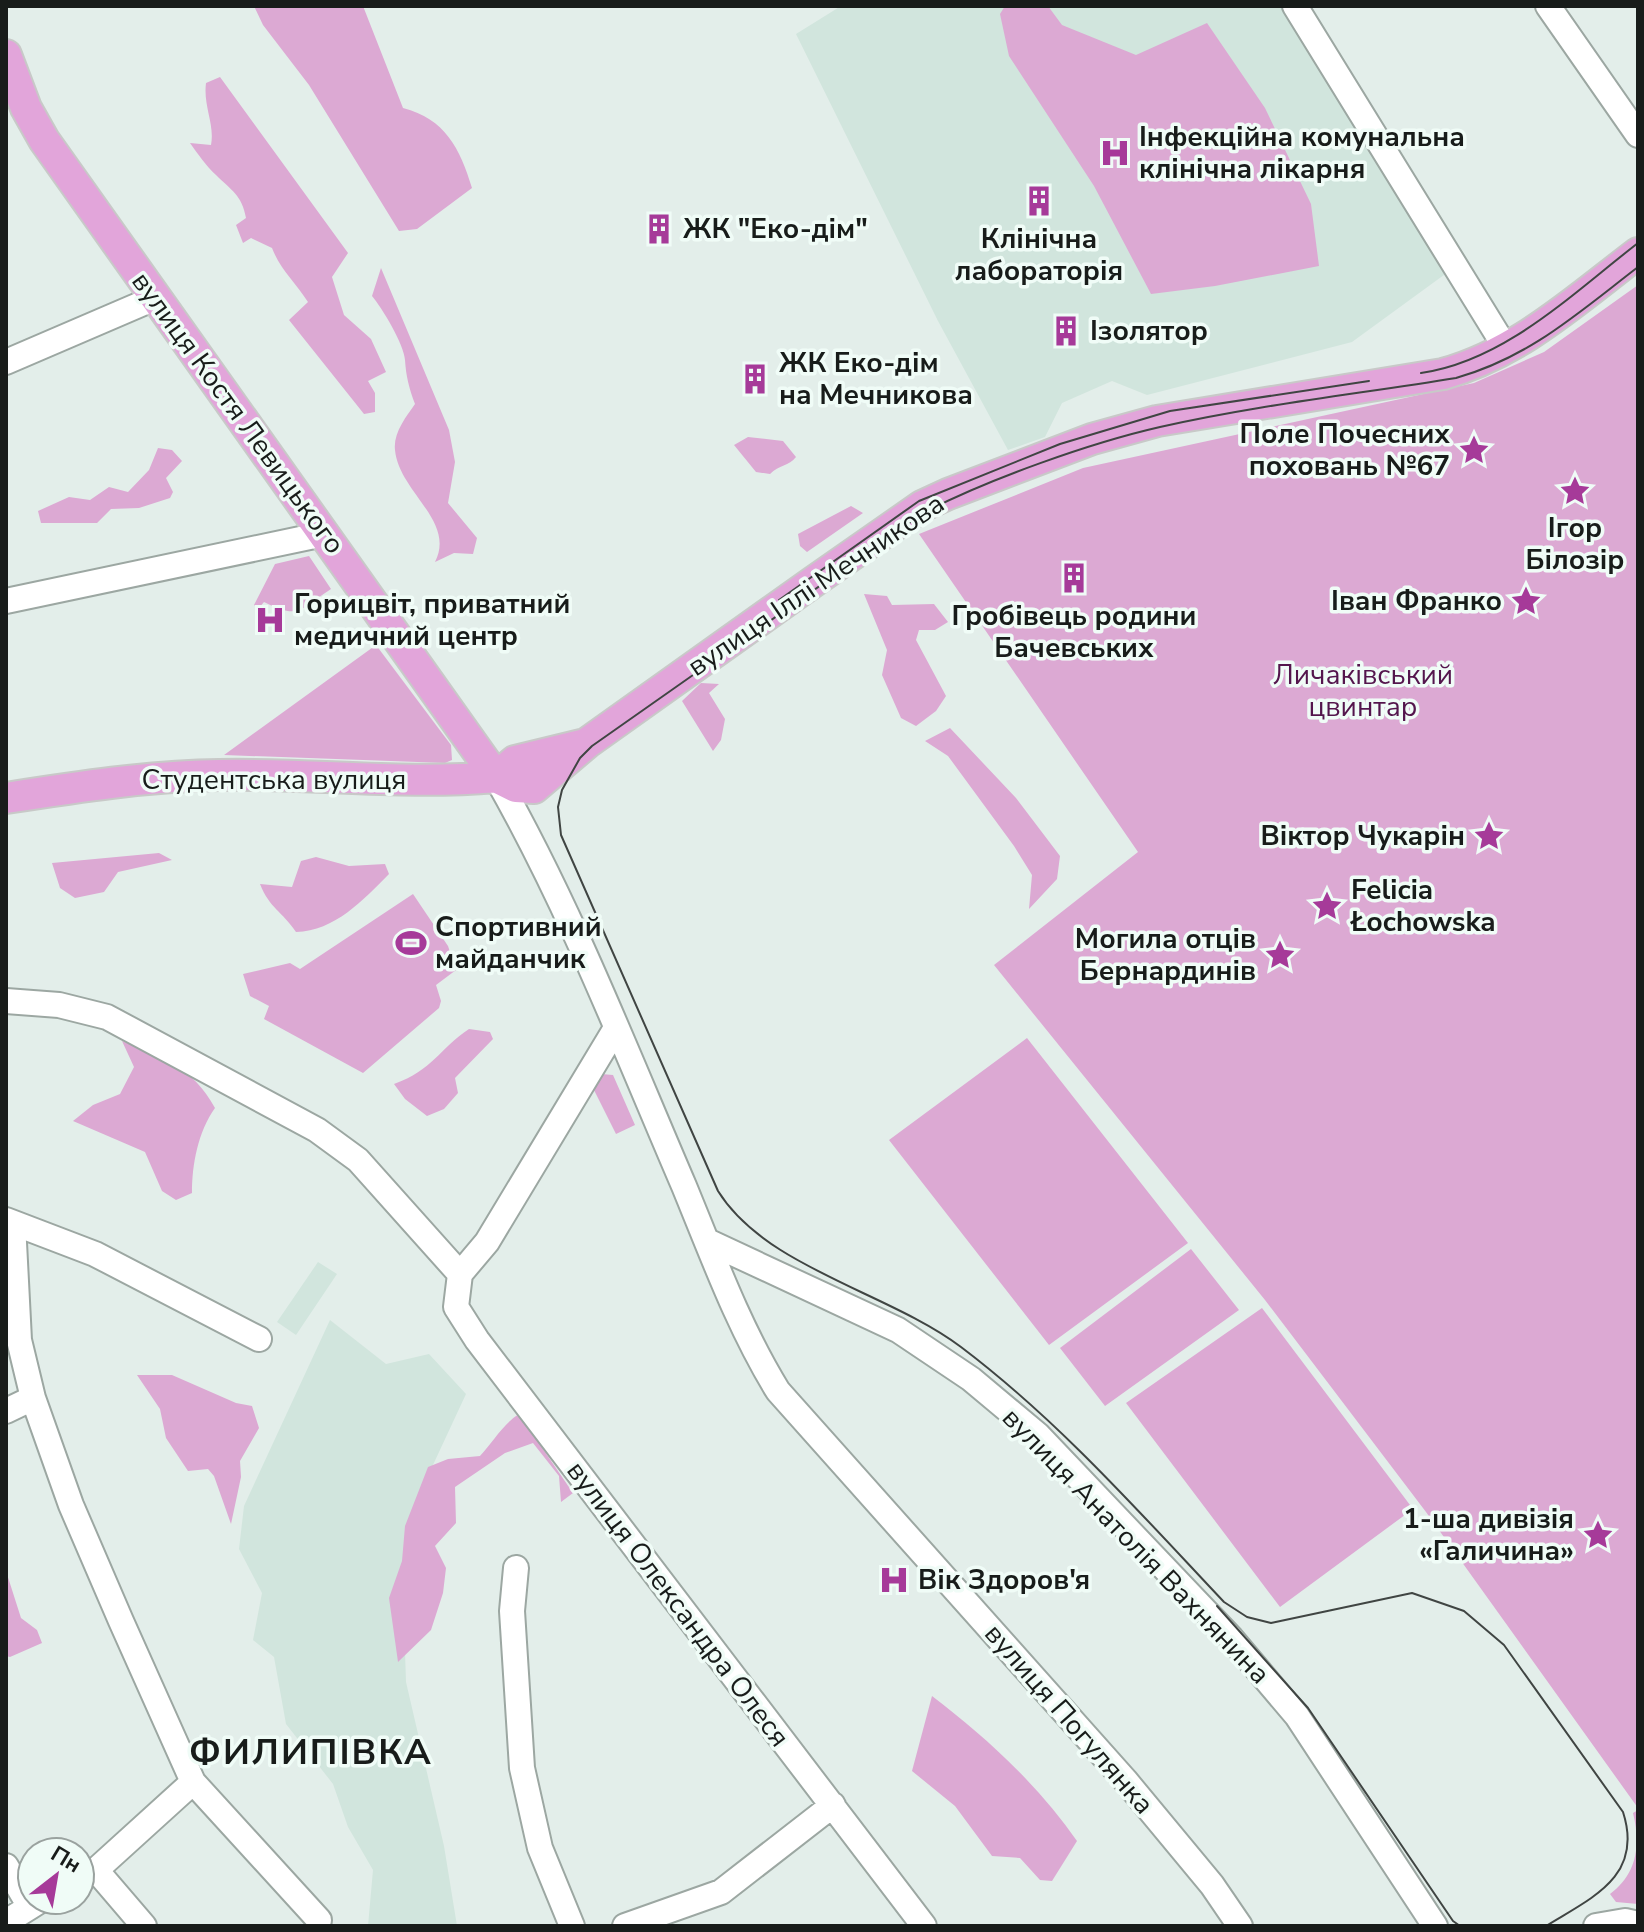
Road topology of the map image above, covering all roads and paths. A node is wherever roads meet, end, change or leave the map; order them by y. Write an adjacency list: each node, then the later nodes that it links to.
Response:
1 (1295, 6): 7 (street)
2 (1548, 6): 4 (street)
3 (6, 55): 6 (main road, вулиця Костя Левицького)
4 (1638, 135)
5 (1638, 253): 7 (main road, вулиця Іллі Мечникова)
6 (155, 298): 8 (street); 9 (main road, вулиця Костя Левицького)
7 (1507, 350): 11 (main road, вулиця Іллі Мечникова)
8 (6, 362)
9 (324, 534): 10 (street); 11 (main road, вулиця Костя Левицького)
10 (6, 601)
11 (496, 777): 12 (main road, Студентська вулиця); 14 (street, вулиця Костя Левицького)
12 (6, 798)
13 (6, 1001): 17 (street)
14 (616, 1028): 16 (street, вулиця Костя Левицького); 17 (street)
15 (9, 1221): 18 (street); 19 (street)
16 (707, 1241): 32 (street, вулиця Погулянка); 33 (street, вулиця Анатолія Вахнянина)
17 (460, 1274): 23 (street, вулиця Олександра Олеся)
18 (259, 1339)
19 (33, 1398): 20 (street); 22 (street)
20 (6, 1411)
21 (516, 1568): 29 (street)
22 (193, 1782): 24 (street); 26 (street)
23 (833, 1805): 30 (street); 31 (street, вулиця Олександра Олеся)
24 (96, 1868)
25 (96, 1882): 28 (street)
26 (319, 1920)
27 (1638, 1924): 34 (street)
28 (144, 1926)
29 (572, 1926)
30 (625, 1926)
31 (924, 1926)
32 (1240, 1926)
33 (1435, 1926)
34 (1596, 1926)

